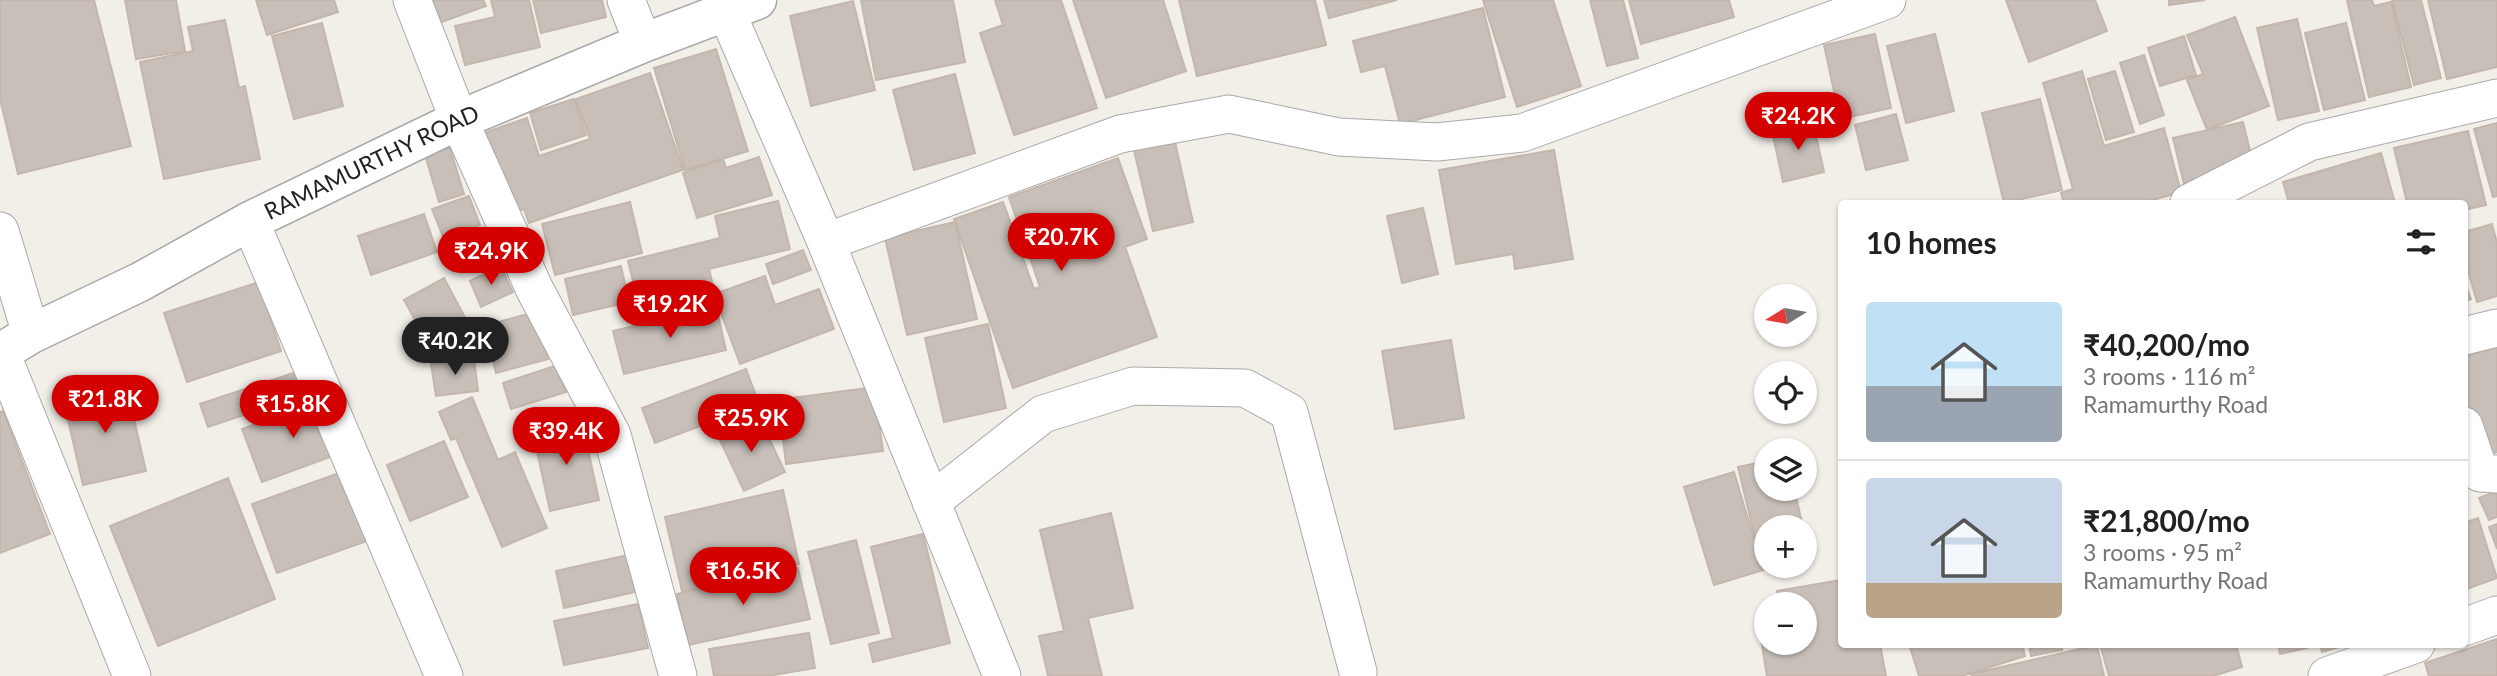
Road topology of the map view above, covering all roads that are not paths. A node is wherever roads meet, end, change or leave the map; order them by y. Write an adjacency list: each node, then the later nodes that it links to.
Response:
1 (412, 0): 7 (street)
2 (626, 0): 5 (street)
3 (1887, 0): 11 (street)
4 (742, 7): 5 (street, RAMAMURTHY ROAD); 11 (street)
5 (643, 43): 7 (street, RAMAMURTHY ROAD)
6 (2497, 98): 8 (street)
7 (459, 120): 9 (street, RAMAMURTHY ROAD); 24 (street)
8 (2195, 200)
9 (250, 221): 14 (street, RAMAMURTHY ROAD); 23 (street)
10 (0, 230): 14 (street)
11 (825, 242): 17 (street)
12 (2497, 328): 13 (street)
13 (2468, 335)
14 (10, 347): 22 (street)
15 (2468, 438): 16 (street)
16 (2497, 474)
17 (931, 502): 21 (street); 25 (street)
18 (2497, 615): 19 (street)
19 (2468, 626)
20 (2405, 648): 26 (street)
21 (1358, 671)
22 (132, 676)
23 (444, 676)
24 (678, 676)
25 (1002, 676)
26 (2327, 676)

